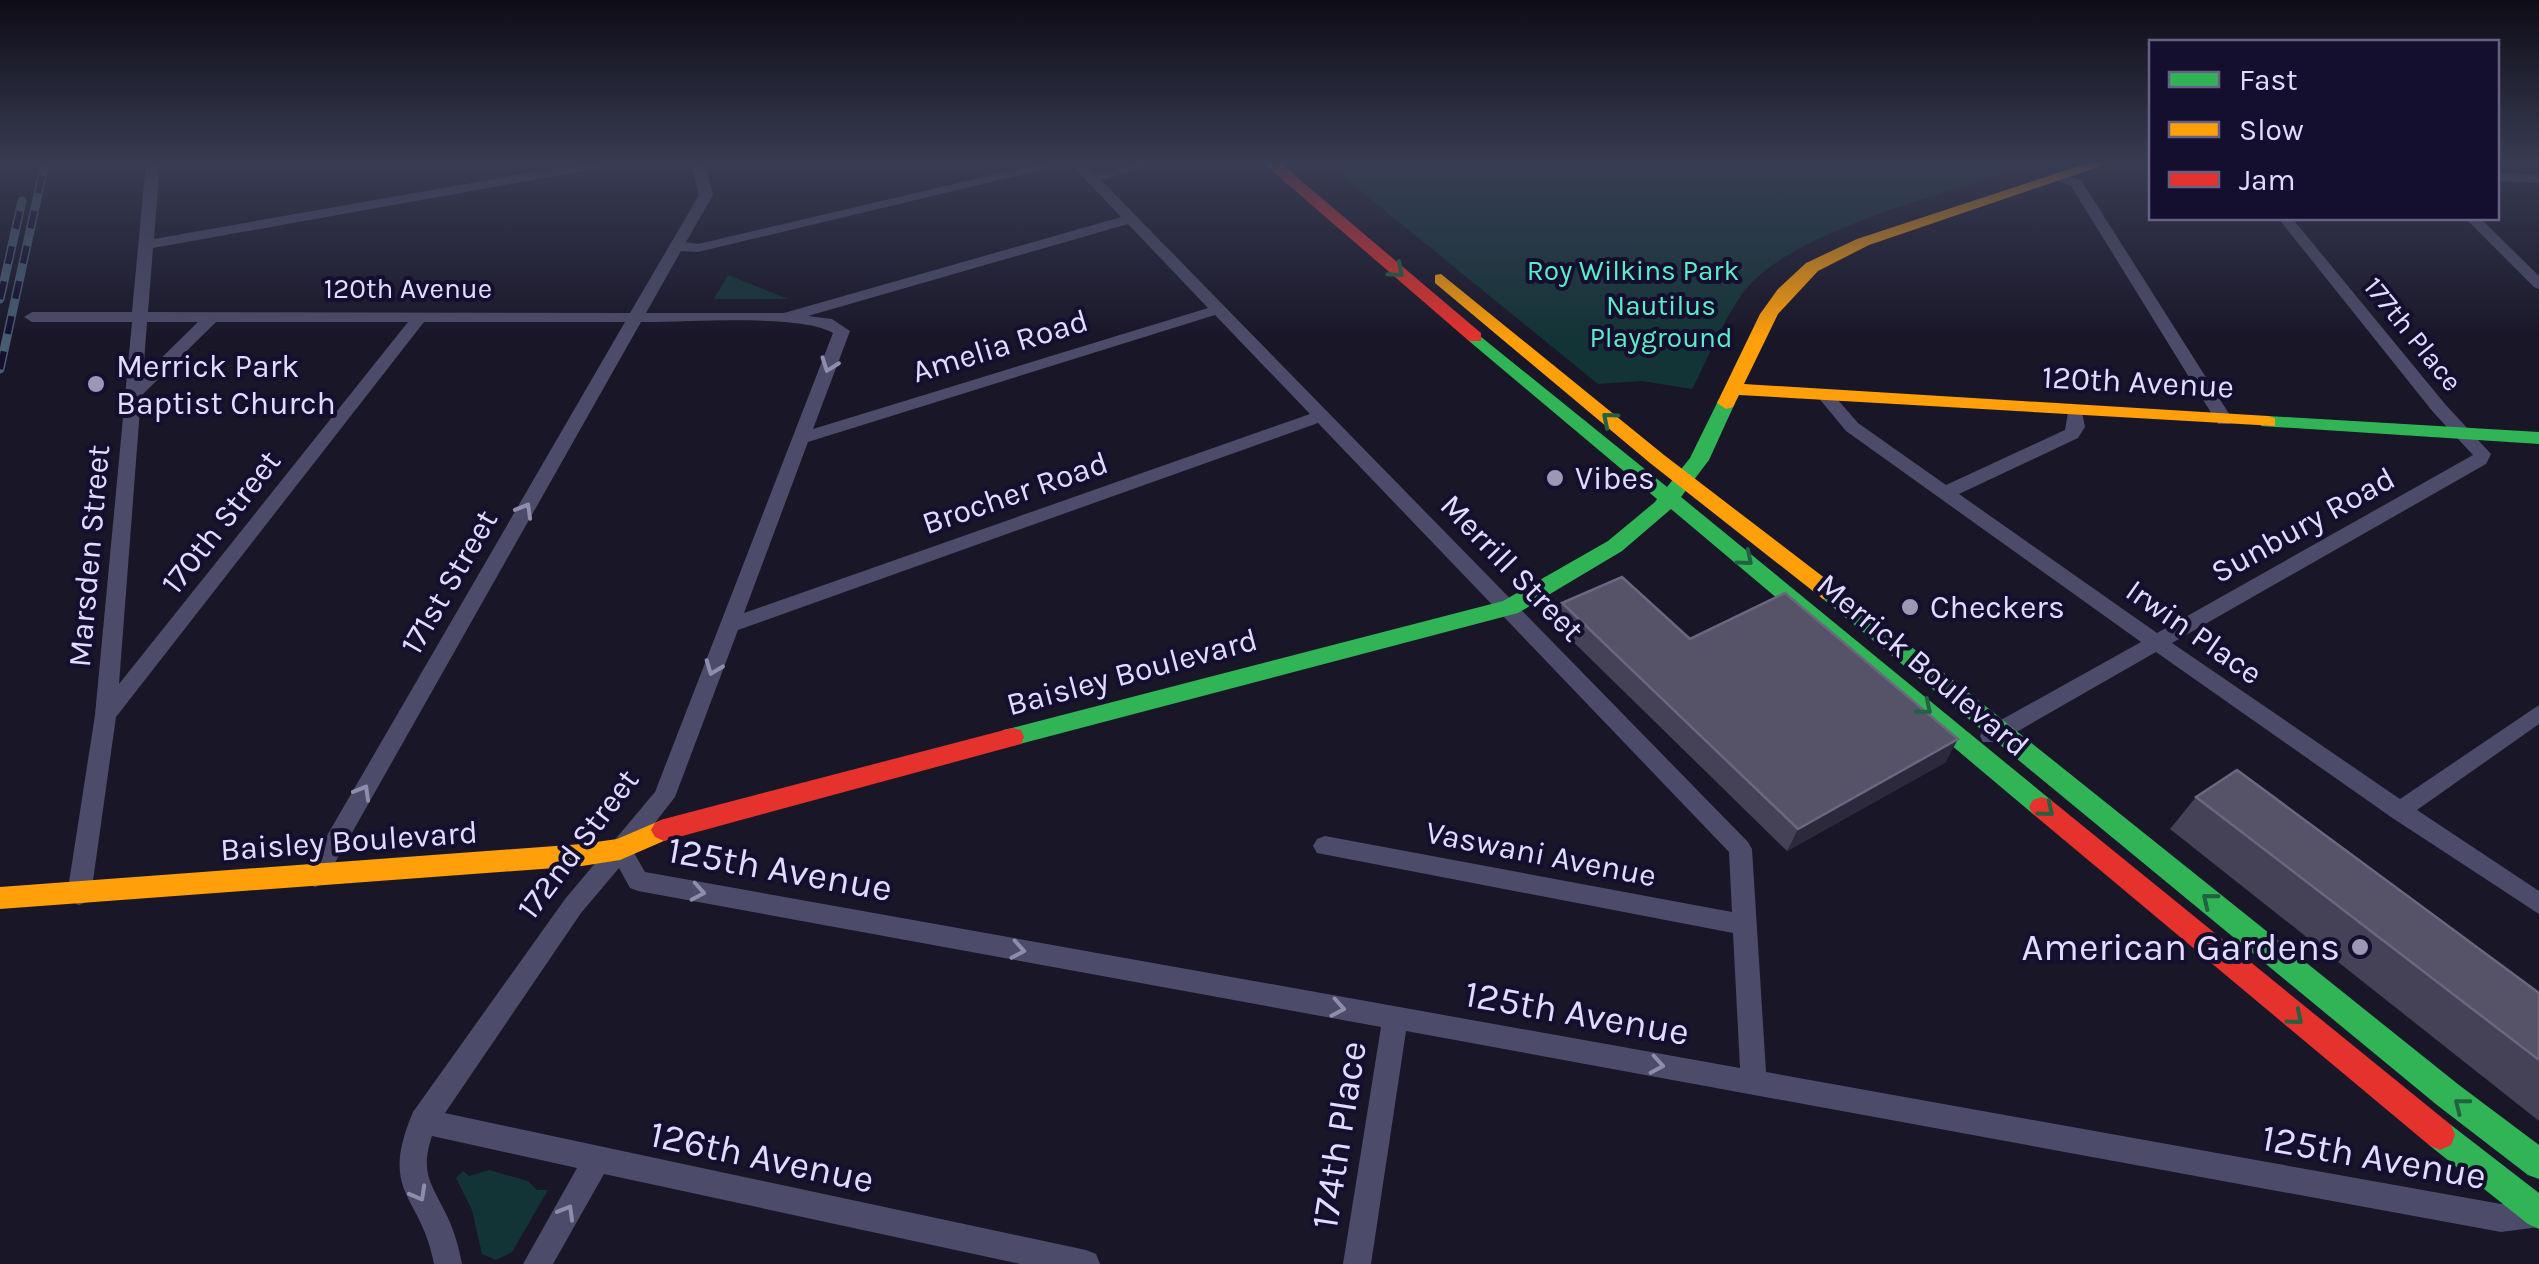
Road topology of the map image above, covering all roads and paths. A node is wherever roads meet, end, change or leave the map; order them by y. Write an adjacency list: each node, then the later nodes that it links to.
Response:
1 (149, 221): 13 (street, Marsden Street)
2 (284, 221): 13 (street)
3 (691, 221): 14 (street, 171st Street)
4 (813, 221): 14 (street)
5 (1123, 221): 22 (street)
6 (1132, 221): 16 (street, Merrill Street)
7 (1339, 221): 34 (main road, Merrick Boulevard, one-way to 34)
8 (1372, 221): 32 (main road, Merrick Boulevard, one-way to 8)
9 (1928, 221): 23 (main road, Baisley Boulevard)
10 (2100, 221): 28 (street)
11 (2287, 221): 29 (street, 177th Place)
12 (2475, 221): 15 (street)
13 (146, 246): 18 (street, Marsden Street)
14 (677, 246): 21 (street, 171st Street)
15 (2539, 284)
16 (1216, 310): 27 (street, Merrill Street); 30 (street, Amelia Road)
17 (32, 316): 18 (street, 120th Avenue)
18 (139, 317): 19 (street, 120th Avenue); 24 (street, Marsden Street)
19 (212, 317): 20 (street, 120th Avenue); 24 (street)
20 (419, 318): 21 (street, 120th Avenue); 39 (street, 170th Street)
21 (635, 318): 22 (street, 120th Avenue); 45 (street, 171st Street, one-way to 21)
22 (784, 318): 30 (street, 172nd Street, one-way to 30)
23 (1733, 389): 25 (main road, 120th Avenue); 32 (main road, Baisley Boulevard)
24 (133, 395): 39 (street, Marsden Street)
25 (1824, 396): 26 (main road, 120th Avenue); 33 (street, Irwin Place)
26 (2075, 411): 28 (main road, 120th Avenue); 33 (street)
27 (1321, 416): 35 (street, Merrill Street); 36 (street, Brocher Road)
28 (2224, 420): 29 (main road, 120th Avenue)
29 (2466, 434): 31 (main road, 120th Avenue); 37 (street, Sunbury Road)
30 (802, 438): 36 (street, 172nd Street)
31 (2539, 438)
32 (1685, 479): 34 (main road, Baisley Boulevard); 40 (main road, Merrick Boulevard)
33 (1945, 493): 37 (street, Irwin Place)
34 (1670, 499): 35 (main road, Baisley Boulevard); 41 (main road, Merrick Boulevard, one-way to 41)
35 (1510, 607): 44 (main road, Baisley Boulevard); 49 (street, Merrill Street)
36 (729, 626): 44 (street, 172nd Street, one-way to 44)
37 (2156, 642): 40 (street, Sunbury Road); 42 (street, Irwin Place)
38 (2539, 713): 42 (street)
39 (106, 715): 46 (street, Marsden Street)
40 (2000, 731): 41 (street, Sunbury Road); 54 (main road, Merrick Boulevard, one-way to 40)
41 (1972, 748): 55 (main road, Merrick Boulevard, one-way to 55)
42 (2400, 811): 48 (street, Irwin Place)
43 (1325, 846): 49 (street, Vaswani Avenue)
44 (620, 849): 45 (main road, Baisley Boulevard); 50 (street, 125th Avenue, one-way to 50); 52 (street, 172nd Street)
45 (315, 877): 46 (main road, Baisley Boulevard)
46 (79, 895): 47 (main road, Baisley Boulevard)
47 (0, 898)
48 (2539, 904)
49 (1745, 925): 51 (street, Merrill Street)
50 (1395, 1018): 51 (street, 125th Avenue, one-way to 51); 59 (street, 174th Place)
51 (1754, 1083): 55 (street, 125th Avenue)
52 (423, 1121): 53 (street, 126th Avenue); 56 (street, 172nd Street, one-way to 56)
53 (598, 1160): 57 (street, one-way to 53); 58 (street, 126th Avenue)
54 (2539, 1164)
55 (2539, 1213)
56 (448, 1264)
57 (537, 1264)
58 (1086, 1264)
59 (1357, 1264)

